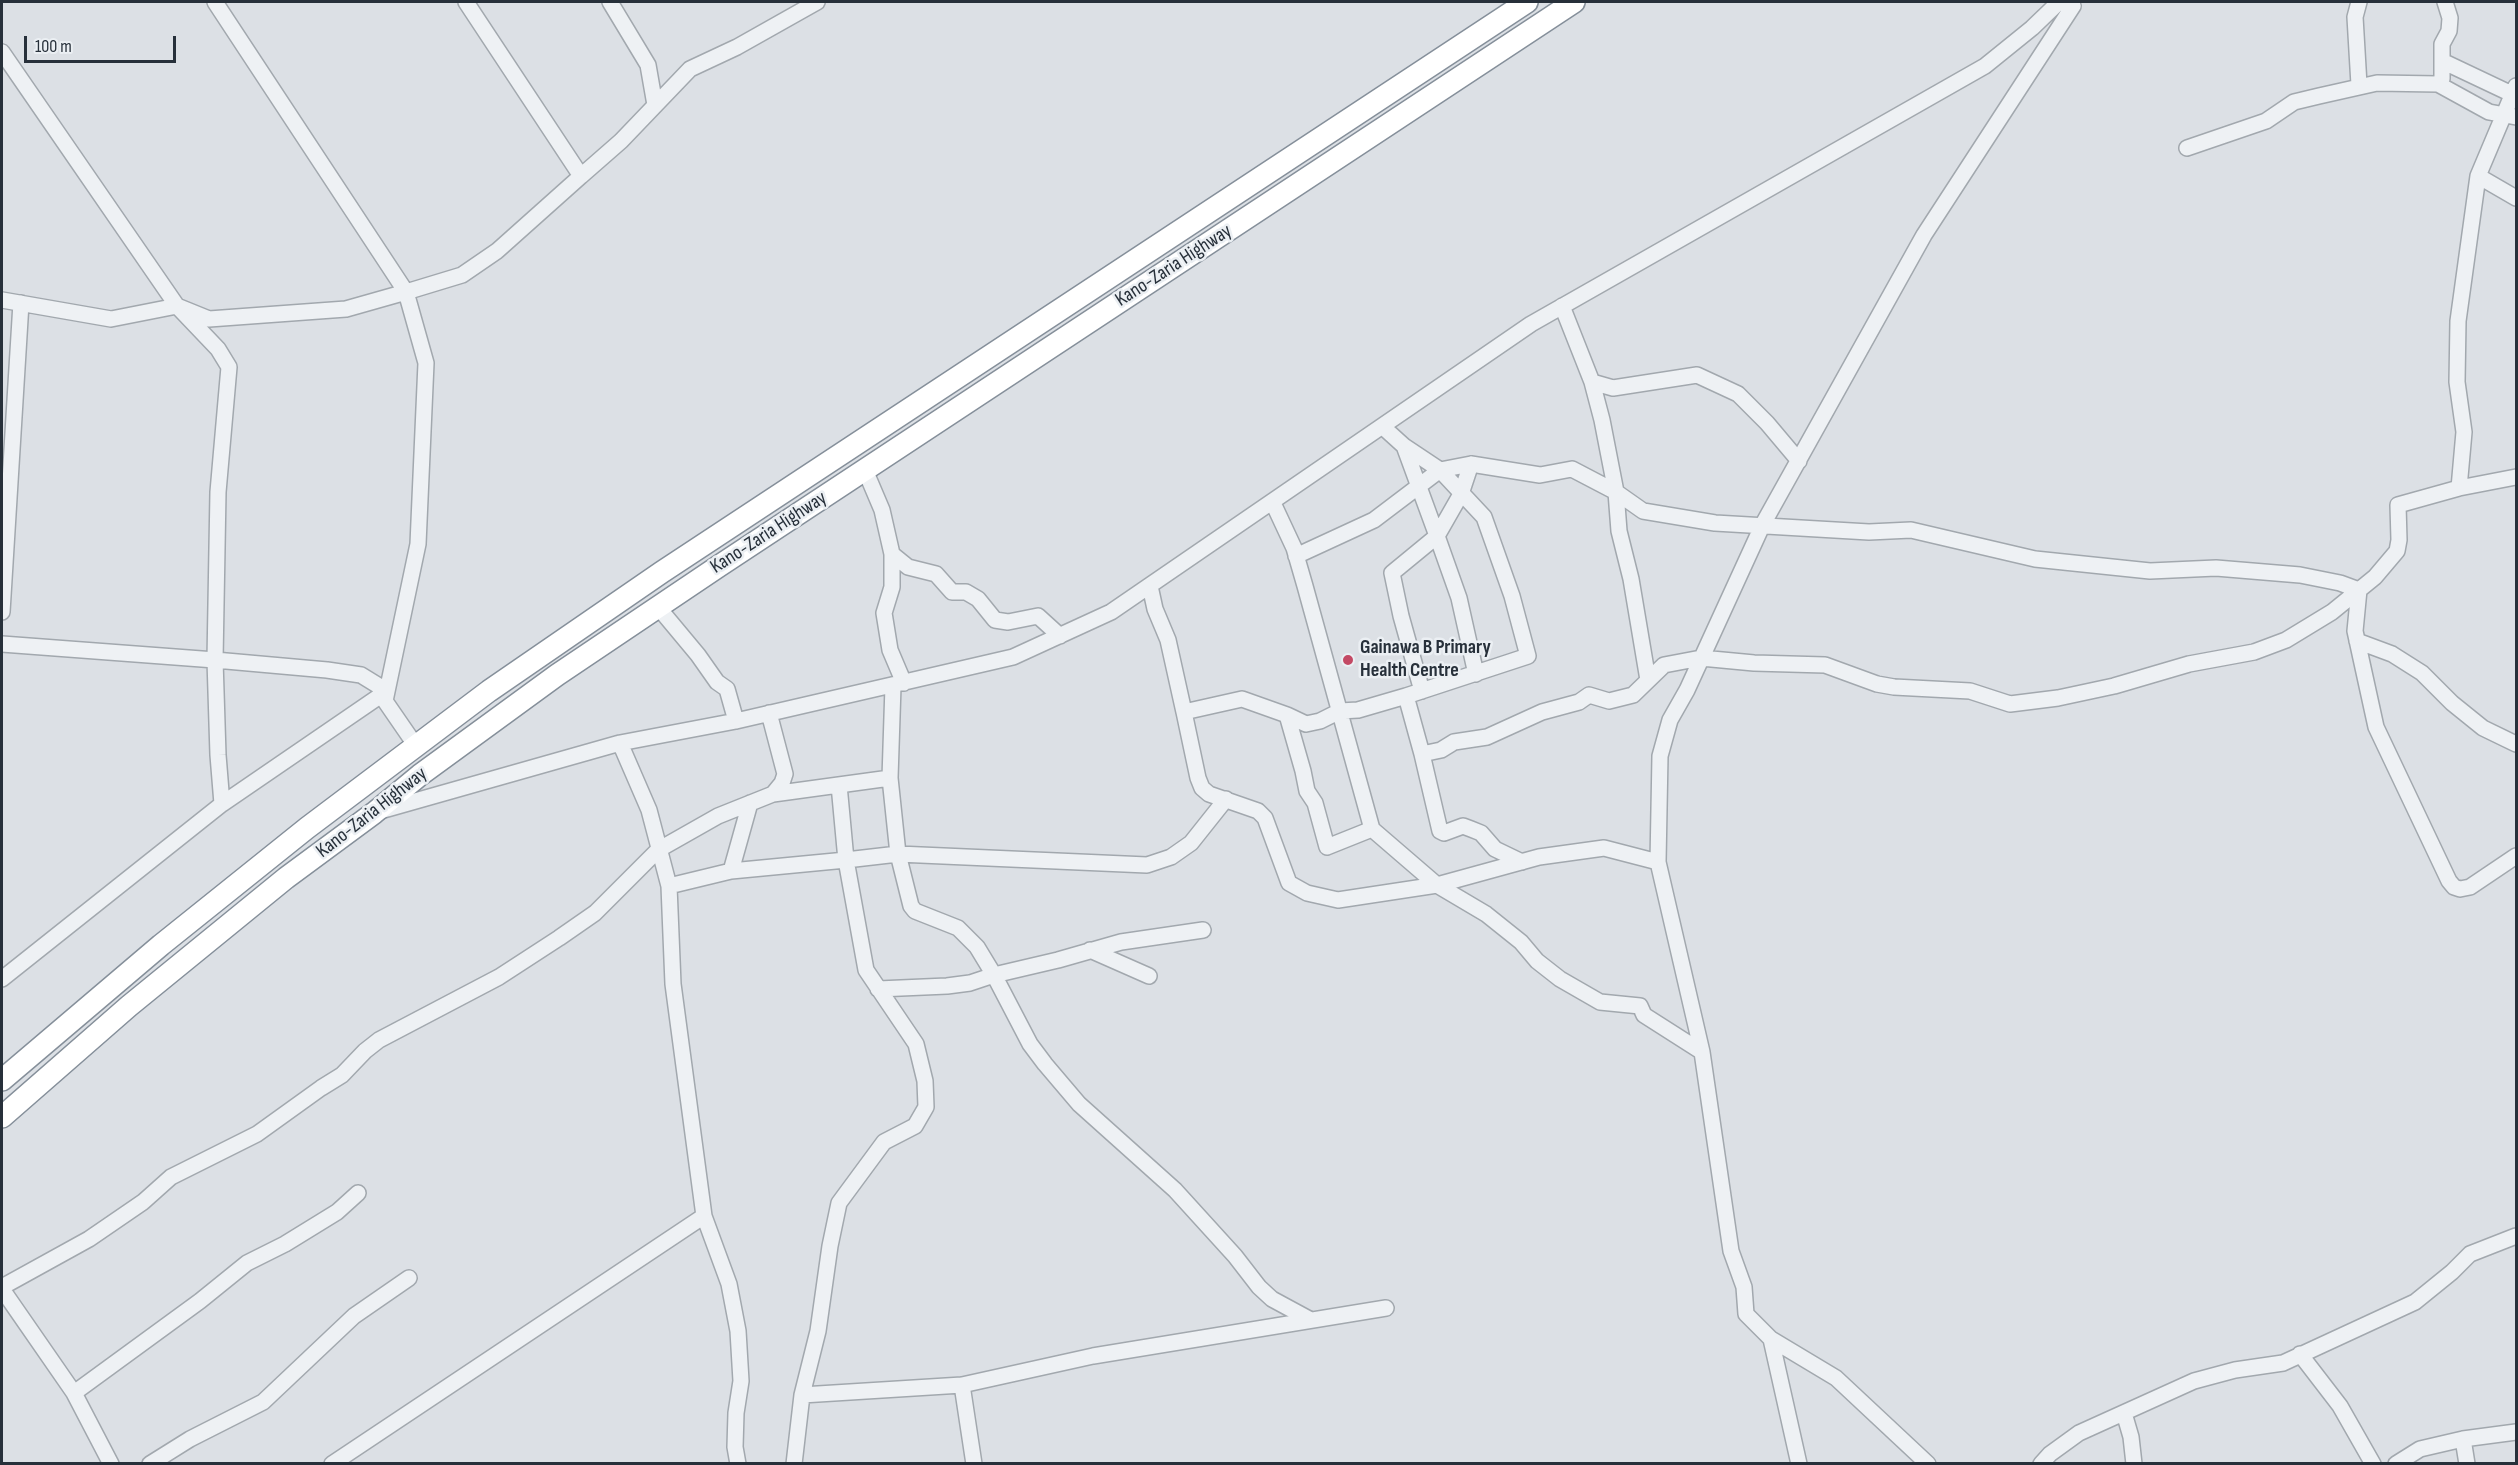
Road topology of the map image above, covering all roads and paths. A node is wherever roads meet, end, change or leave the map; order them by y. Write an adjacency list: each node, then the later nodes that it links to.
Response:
1 (215, 2): 21 (street)
2 (466, 2): 18 (street)
3 (610, 2): 15 (street)
4 (817, 2): 15 (street)
5 (1527, 2): 65 (highway, Kano-Zaria Highway)
6 (1574, 2): 31 (highway, Kano-Zaria Highway)
7 (2359, 2): 13 (street)
8 (2445, 2): 11 (street)
9 (2069, 3): 25 (street); 29 (street)
10 (2, 52): 24 (street)
11 (2442, 61): 12 (street); 14 (street)
12 (2438, 84): 13 (street); 16 (street)
13 (2359, 85): 17 (street)
14 (2515, 92): 16 (street)
15 (655, 105): 18 (street)
16 (2509, 117): 19 (street)
17 (2187, 148)
18 (581, 176): 21 (street)
19 (2478, 176): 20 (street); 35 (street)
20 (2517, 198)
21 (406, 292): 24 (street); 55 (street)
22 (2, 300): 23 (street)
23 (21, 303): 24 (street); 46 (street)
24 (177, 306): 51 (street)
25 (1562, 306): 26 (street); 27 (street)
26 (1592, 382): 29 (street); 36 (street)
27 (1383, 427): 28 (street); 38 (street)
28 (1404, 446): 32 (street); 34 (street)
29 (1799, 461): 39 (street)
30 (1471, 464): 32 (street); 36 (street); 37 (street)
31 (865, 470): 41 (street); 45 (highway, Kano-Zaria Highway)
32 (1440, 470): 34 (street); 37 (street)
33 (2517, 477): 35 (street)
34 (1419, 487): 40 (street); 42 (street)
35 (2459, 488): 44 (street)
36 (1616, 492): 39 (street); 53 (street)
37 (1461, 494): 40 (street); 52 (street)
38 (1273, 503): 42 (street); 43 (street)
39 (1763, 524): 44 (street); 50 (street)
40 (1437, 536): 52 (street); 56 (street)
41 (892, 554): 47 (street); 54 (street)
42 (1296, 556): 58 (street)
43 (1150, 586): 47 (street); 59 (street)
44 (2359, 590): 48 (street); 50 (street)
45 (658, 607): 62 (street); 73 (highway, Kano-Zaria Highway)
46 (2, 612)
47 (1060, 636): 54 (street)
48 (2357, 641): 64 (street); 77 (street)
49 (2, 644): 51 (street)
50 (1701, 658): 53 (street); 80 (street)
51 (215, 660): 55 (street); 72 (street)
52 (1476, 674): 56 (street)
53 (1648, 680): 66 (street)
54 (898, 684): 60 (street); 67 (street)
55 (387, 691): 65 (street); 72 (street)
56 (1422, 691): 57 (street)
57 (1406, 696): 58 (street); 66 (street)
58 (1340, 711): 61 (street); 74 (street)
59 (1184, 712): 61 (street); 70 (street)
60 (769, 713): 62 (street); 69 (street)
61 (1287, 715): 74 (street)
62 (736, 721): 63 (street)
63 (620, 743): 73 (street); 75 (street)
64 (2517, 744)
65 (416, 746): 91 (highway, Kano-Zaria Highway)
66 (1422, 754): 79 (street)
67 (890, 778): 68 (street); 76 (street)
68 (839, 785): 69 (street); 78 (street)
69 (773, 794): 71 (street)
70 (1226, 800): 76 (street); 82 (street)
71 (750, 803): 75 (street); 81 (street)
72 (222, 804): 88 (street)
73 (374, 813): 92 (highway, Kano-Zaria Highway)
74 (1372, 830): 82 (street)
75 (658, 850): 83 (street); 97 (street)
76 (898, 854): 78 (street); 86 (street)
77 (2517, 856)
78 (846, 860): 81 (street); 89 (street)
79 (1521, 862): 80 (street); 82 (street)
80 (1658, 862): 90 (street)
81 (731, 871): 83 (street)
82 (1437, 885): 90 (street)
83 (669, 886): 94 (street)
84 (1203, 930): 85 (street)
85 (1090, 950): 86 (street); 87 (street)
86 (994, 975): 89 (street); 99 (street)
87 (1149, 976)
88 (2, 979)
89 (878, 989): 104 (street)
90 (1702, 1052): 100 (street)
91 (2, 1080)
92 (2, 1117)
93 (358, 1193): 103 (street)
94 (704, 1216): 110 (street); 111 (street)
95 (2517, 1236): 101 (street)
96 (409, 1278): 109 (street)
97 (2, 1288): 103 (street)
98 (1386, 1308): 99 (street)
99 (1309, 1319): 102 (street)
100 (1771, 1339): 114 (street); 115 (street)
101 (2300, 1354): 105 (street); 118 (street)
102 (962, 1385): 104 (street); 113 (street)
103 (74, 1393): 108 (street)
104 (802, 1395): 112 (street)
105 (2124, 1413): 116 (street); 117 (street)
106 (2517, 1432): 107 (street)
107 (2463, 1439): 119 (street); 120 (street)
108 (111, 1464)
109 (150, 1464)
110 (332, 1464)
111 (738, 1464)
112 (794, 1464)
113 (974, 1464)
114 (1799, 1464)
115 (1928, 1464)
116 (2041, 1464)
117 (2134, 1464)
118 (2373, 1464)
119 (2396, 1464)
120 (2467, 1464)

